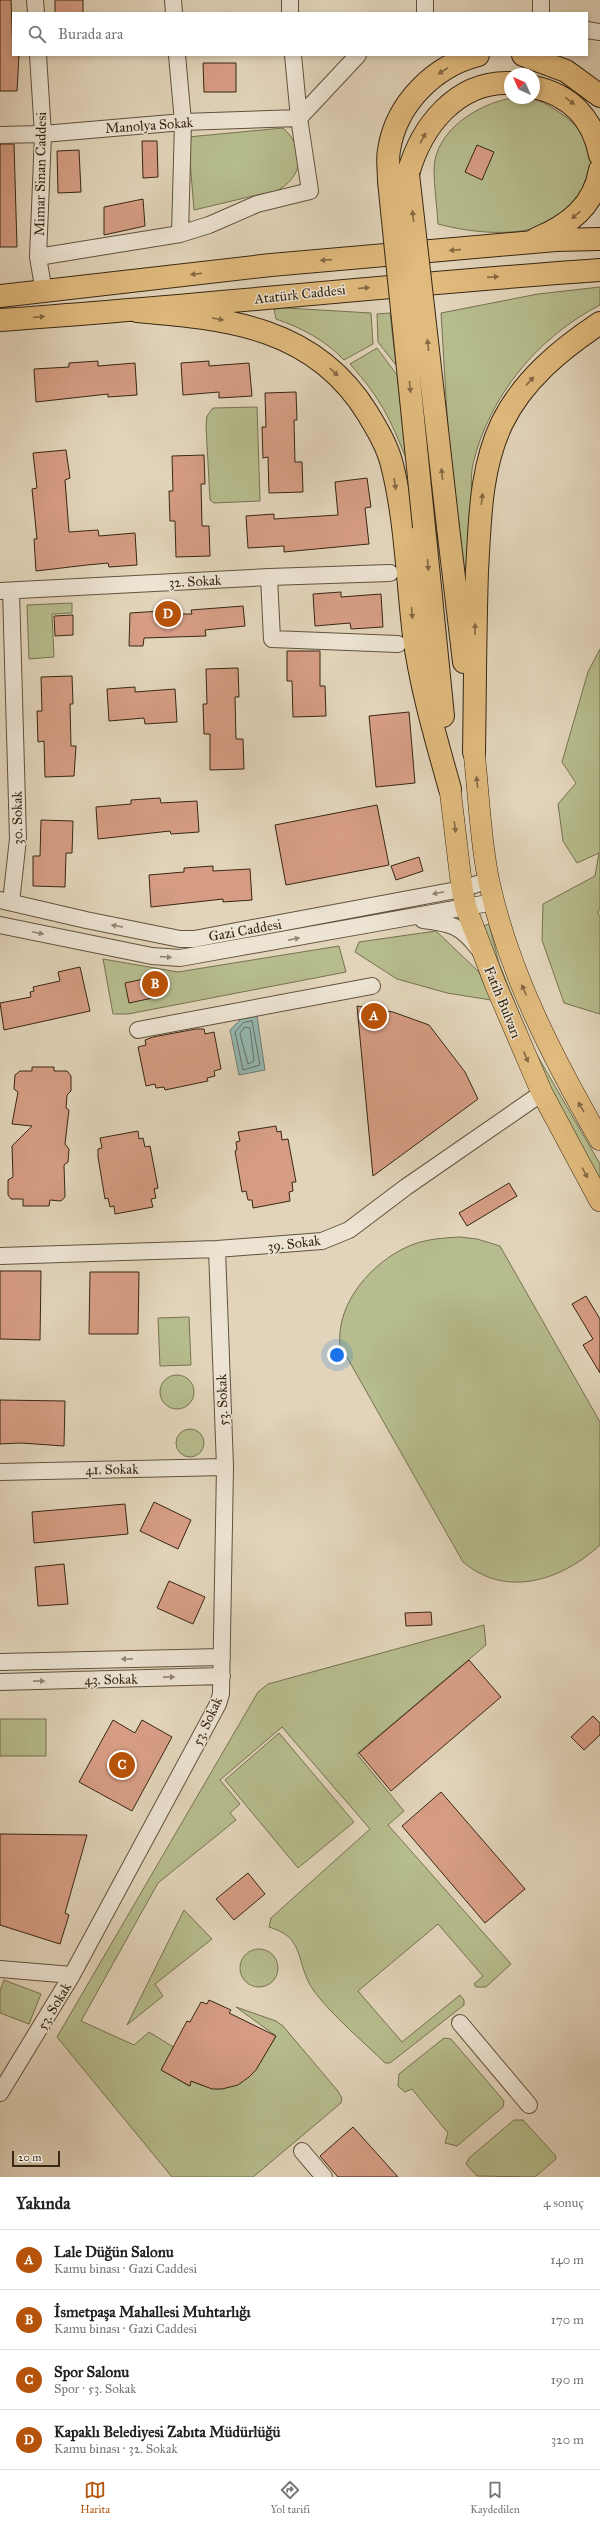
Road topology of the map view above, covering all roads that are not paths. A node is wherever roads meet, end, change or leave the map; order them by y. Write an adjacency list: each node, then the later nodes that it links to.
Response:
1 (35, 0): 6 (street)
2 (173, 0): 7 (street)
3 (290, 0): 8 (street)
4 (425, 0): 9 (street)
5 (541, 0): 10 (street)
6 (36, 12)
7 (174, 12)
8 (290, 12)
9 (425, 12)
10 (541, 12)
11 (588, 30): 12 (street)
12 (600, 32)
13 (38, 56): 24 (street, Mimar Sinan Caddesi)
14 (177, 56): 23 (street)
15 (293, 56): 22 (street)
16 (357, 56): 22 (street)
17 (475, 56): 28 (highway, one-way to 28)
18 (526, 56): 21 (highway)
19 (504, 84): 28 (highway, one-way to 19)
20 (540, 88): 26 (highway, one-way to 26)
21 (600, 96)
22 (299, 118): 23 (street, Manolya Sokak); 29 (street)
23 (183, 122): 24 (street, Manolya Sokak); 29 (street)
24 (43, 134): 25 (street, Manolya Sokak); 32 (street, Mimar Sinan Caddesi)
25 (0, 135)
26 (600, 155)
27 (600, 170): 31 (highway, one-way to 31)
28 (398, 177): 43 (highway, one-way to 28, bridge); 44 (highway, one-way to 44, bridge)
29 (180, 234): 32 (street)
30 (600, 239): 31 (highway)
31 (522, 244): 34 (highway, one-way to 34)
32 (38, 257): 34 (street, Mimar Sinan Caddesi)
33 (600, 270): 36 (highway, Atatürk Caddesi, one-way to 33)
34 (44, 292): 35 (highway)
35 (0, 296)
36 (137, 311): 37 (highway, Atatürk Caddesi, one-way to 36); 44 (highway, one-way to 44)
37 (0, 320)
38 (600, 323): 43 (highway, one-way to 38)
39 (390, 573): 40 (street, 32. Sokak)
40 (269, 577): 41 (street, 32. Sokak); 42 (street)
41 (5, 591): 47 (street, 30. Sokak)
42 (398, 644)
43 (474, 752): 45 (main road, Fatih Bulvarı, one-way to 43)
44 (450, 789): 46 (main road, Fatih Bulvarı, one-way to 46)
45 (489, 880): 46 (street, Gazi Caddesi); 48 (main road, Fatih Bulvarı)
46 (464, 898): 47 (street, Gazi Caddesi, one-way to 47); 48 (street); 49 (street); 51 (main road, Fatih Bulvarı)
47 (6, 901)
48 (494, 902): 55 (main road, Fatih Bulvarı, one-way to 48)
49 (402, 917): 50 (street, one-way to 49); 51 (street)
50 (0, 925)
51 (484, 957): 54 (main road, Fatih Bulvarı, one-way to 54)
52 (372, 986): 53 (street)
53 (138, 1030)
54 (542, 1093): 56 (main road, Fatih Bulvarı, one-way to 56); 57 (street, 39. Sokak)
55 (600, 1140)
56 (600, 1201)
57 (217, 1250): 58 (street, 39. Sokak); 59 (street, 53. Sokak)
58 (0, 1256)
59 (225, 1467): 60 (street, 41. Sokak); 61 (street, 53. Sokak)
60 (0, 1472)
61 (222, 1657): 62 (street, 43. Sokak, one-way to 62); 63 (street, 53. Sokak)
62 (0, 1662)
63 (222, 1676): 64 (street, 43. Sokak, one-way to 63); 66 (street, 53. Sokak)
64 (0, 1682)
65 (0, 1969): 66 (street)
66 (72, 1975): 68 (street, 53. Sokak)
67 (460, 2023): 69 (street)
68 (0, 2093)
69 (529, 2105)
70 (302, 2151): 71 (street)
71 (324, 2177)

